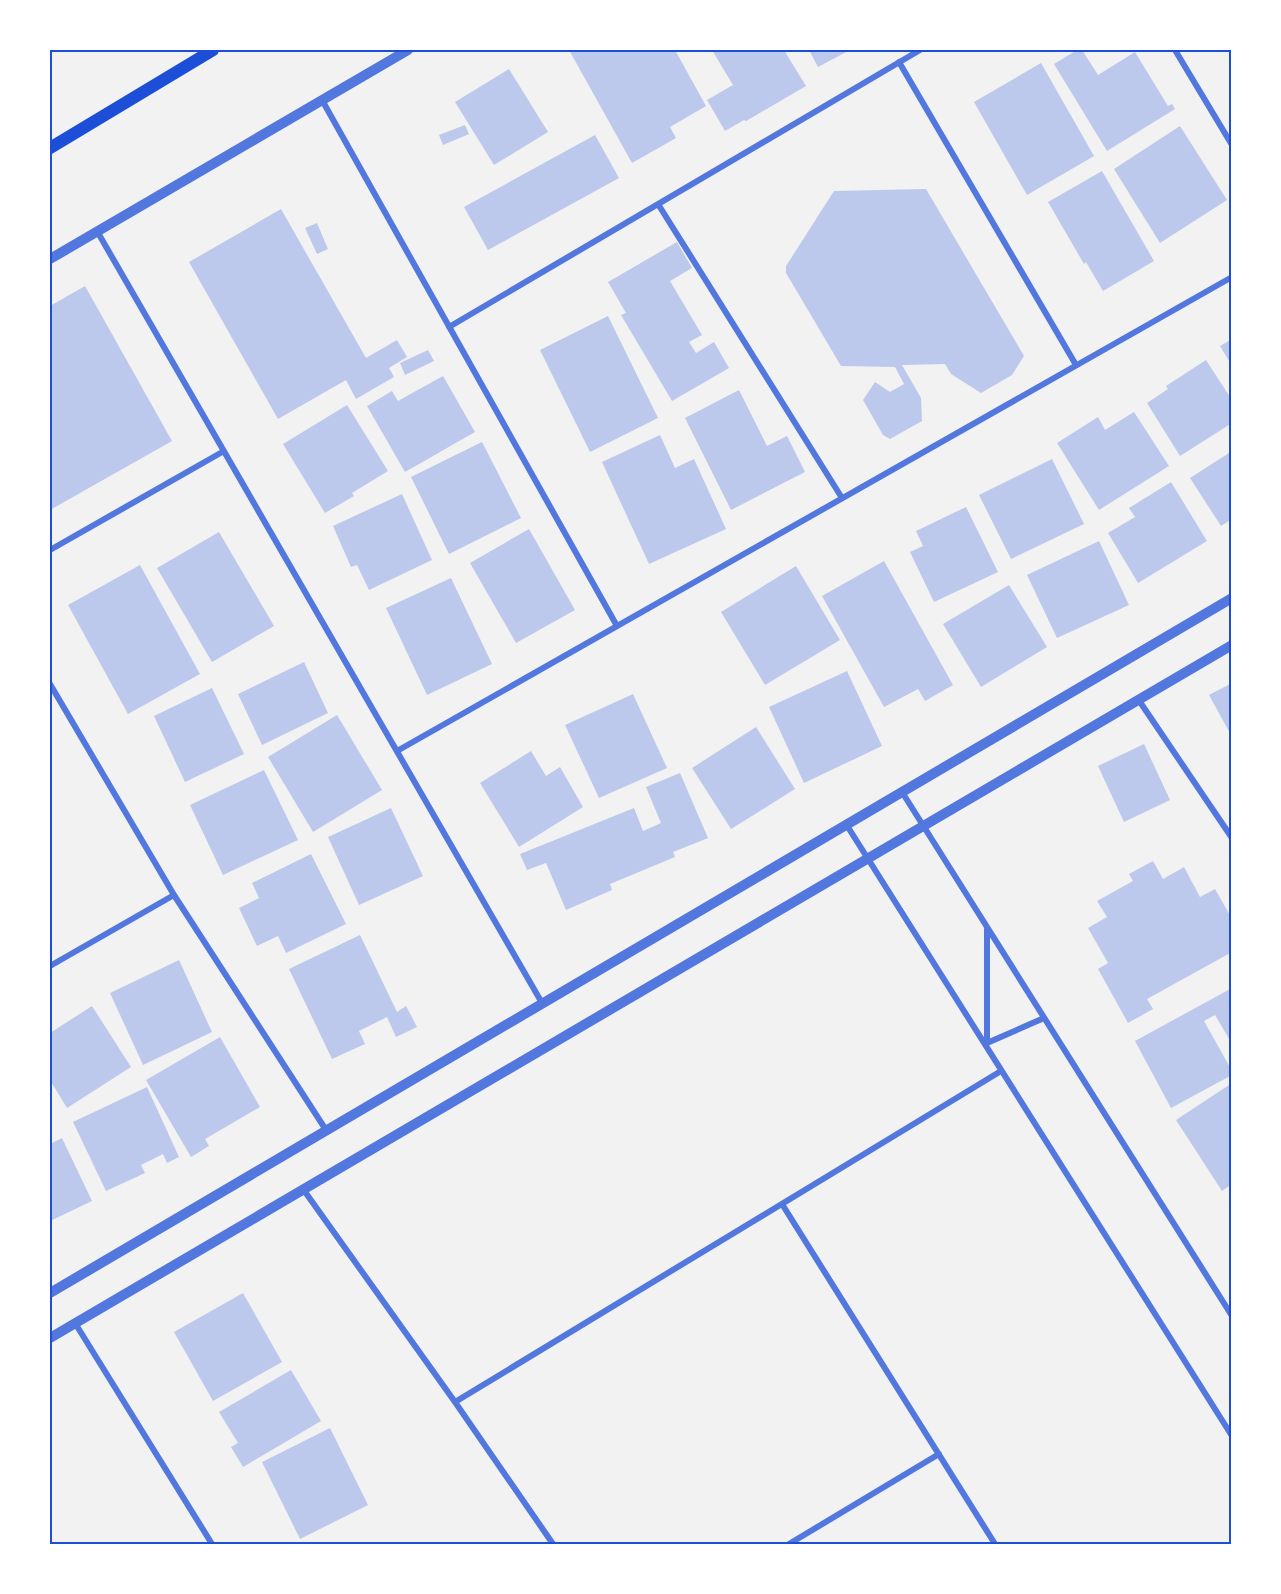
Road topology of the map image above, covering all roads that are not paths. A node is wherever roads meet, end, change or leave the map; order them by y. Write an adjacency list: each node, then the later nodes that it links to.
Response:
1 (213, 50): 8 (main road)
2 (408, 50): 6 (street)
3 (920, 50): 5 (street)
4 (1175, 50): 7 (street)
5 (899, 62): 9 (street); 14 (street)
6 (322, 100): 10 (street); 13 (street)
7 (1232, 145)
8 (50, 148)
9 (658, 204): 13 (street); 16 (street)
10 (97, 231): 11 (street); 15 (street)
11 (50, 259)
12 (1232, 277): 14 (street)
13 (449, 327): 19 (street)
14 (1077, 365): 16 (street)
15 (224, 451): 17 (street); 23 (street)
16 (842, 498): 19 (street)
17 (50, 550)
18 (1232, 598): 24 (street)
19 (617, 626): 23 (street)
20 (1232, 645): 22 (street)
21 (50, 684): 29 (street)
22 (1138, 699): 26 (street); 27 (street)
23 (397, 751): 32 (street)
24 (902, 792): 25 (street); 26 (street)
25 (846, 824): 28 (street); 32 (street)
26 (922, 826): 28 (street); 30 (street)
27 (1232, 838)
28 (867, 858): 34 (street); 36 (street)
29 (174, 895): 31 (street); 35 (street)
30 (987, 929): 33 (street); 33 (street)
31 (50, 966)
32 (542, 1003): 35 (street)
33 (1044, 1018): 39 (street)
34 (1001, 1071): 37 (street); 43 (street)
35 (326, 1130): 38 (street)
36 (303, 1189): 40 (street); 42 (street)
37 (782, 1204): 42 (street); 44 (street)
38 (50, 1293)
39 (1232, 1316)
40 (75, 1323): 41 (street); 45 (street)
41 (50, 1338)
42 (455, 1402): 46 (street)
43 (1232, 1436)
44 (939, 1454): 47 (street); 48 (street)
45 (210, 1544)
46 (553, 1545)
47 (789, 1545)
48 (995, 1545)

